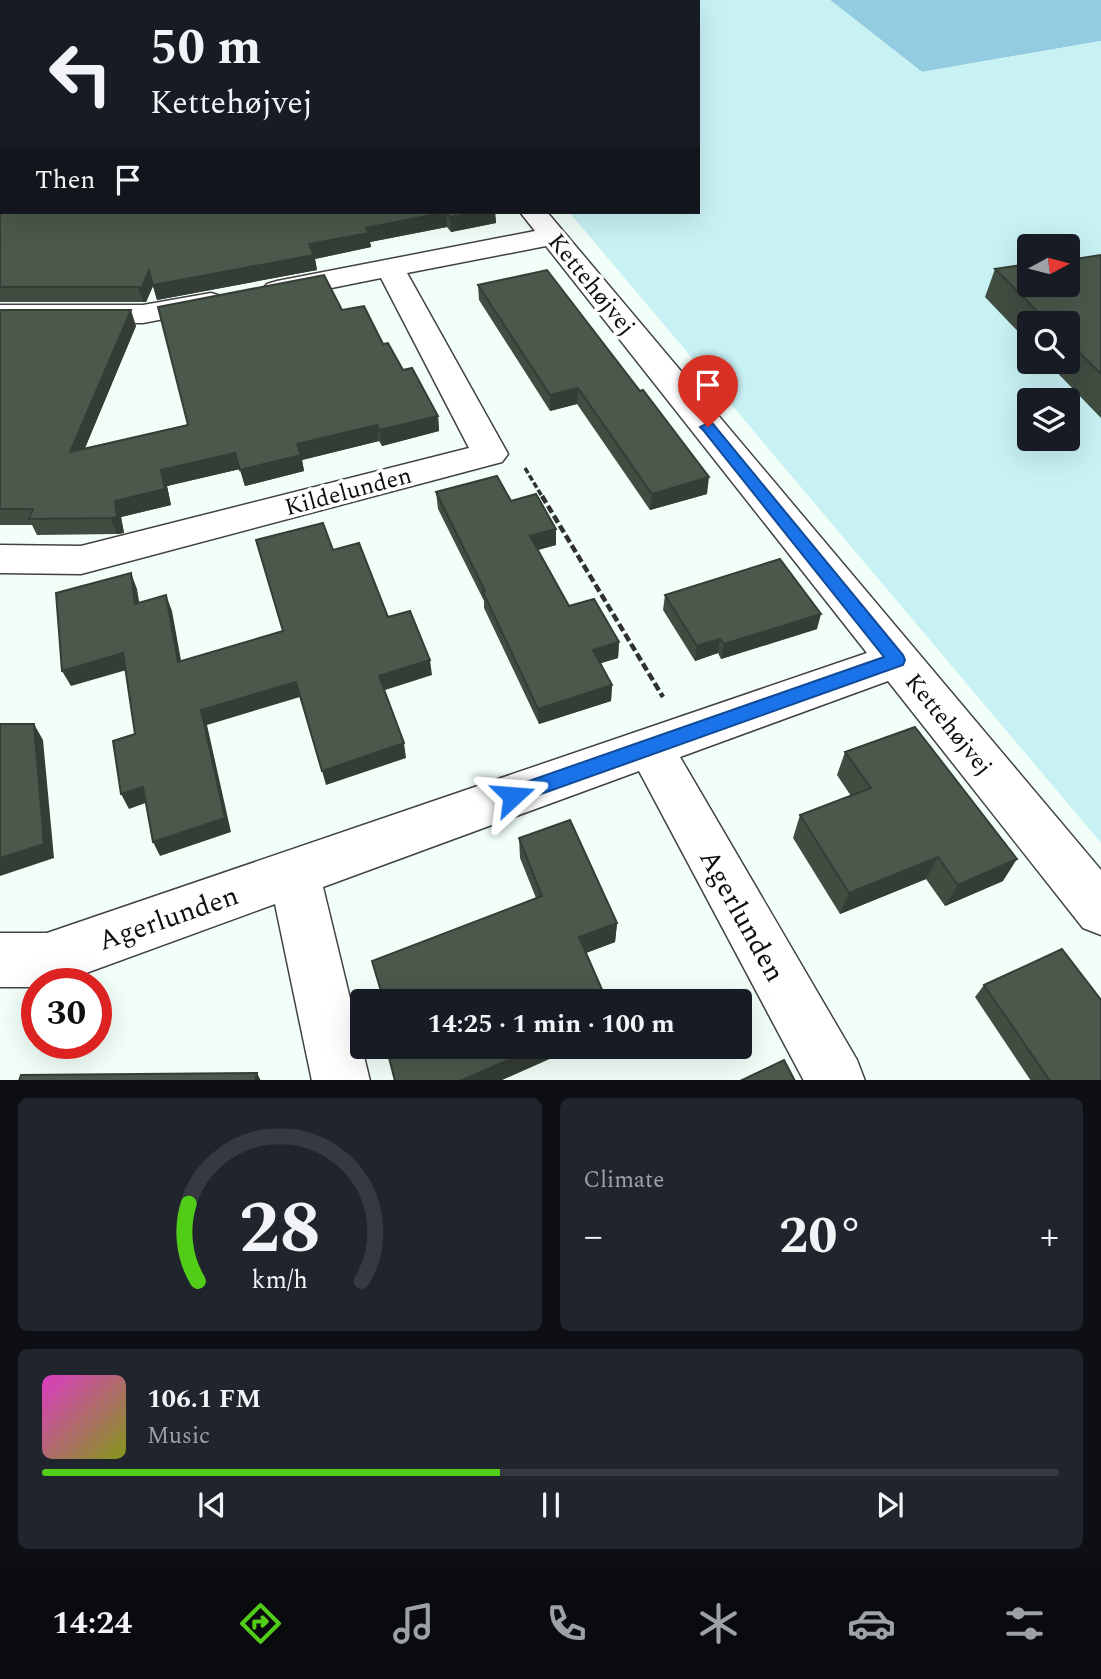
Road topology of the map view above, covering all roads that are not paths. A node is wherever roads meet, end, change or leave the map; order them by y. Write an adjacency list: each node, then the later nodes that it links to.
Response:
1 (543, 224): 2 (street); 5 (street, Kettehøjvej)
2 (390, 268): 3 (street); 4 (street, Kildelunden)
3 (0, 314)
4 (0, 559)
5 (897, 660): 6 (street, Agerlunden); 8 (street, Kettehøjvej)
6 (668, 742): 7 (street, Agerlunden); 11 (street, Agerlunden)
7 (294, 873): 9 (street, Agerlunden); 10 (street)
8 (1101, 911)
9 (0, 960)
10 (341, 1080)
11 (836, 1080)

